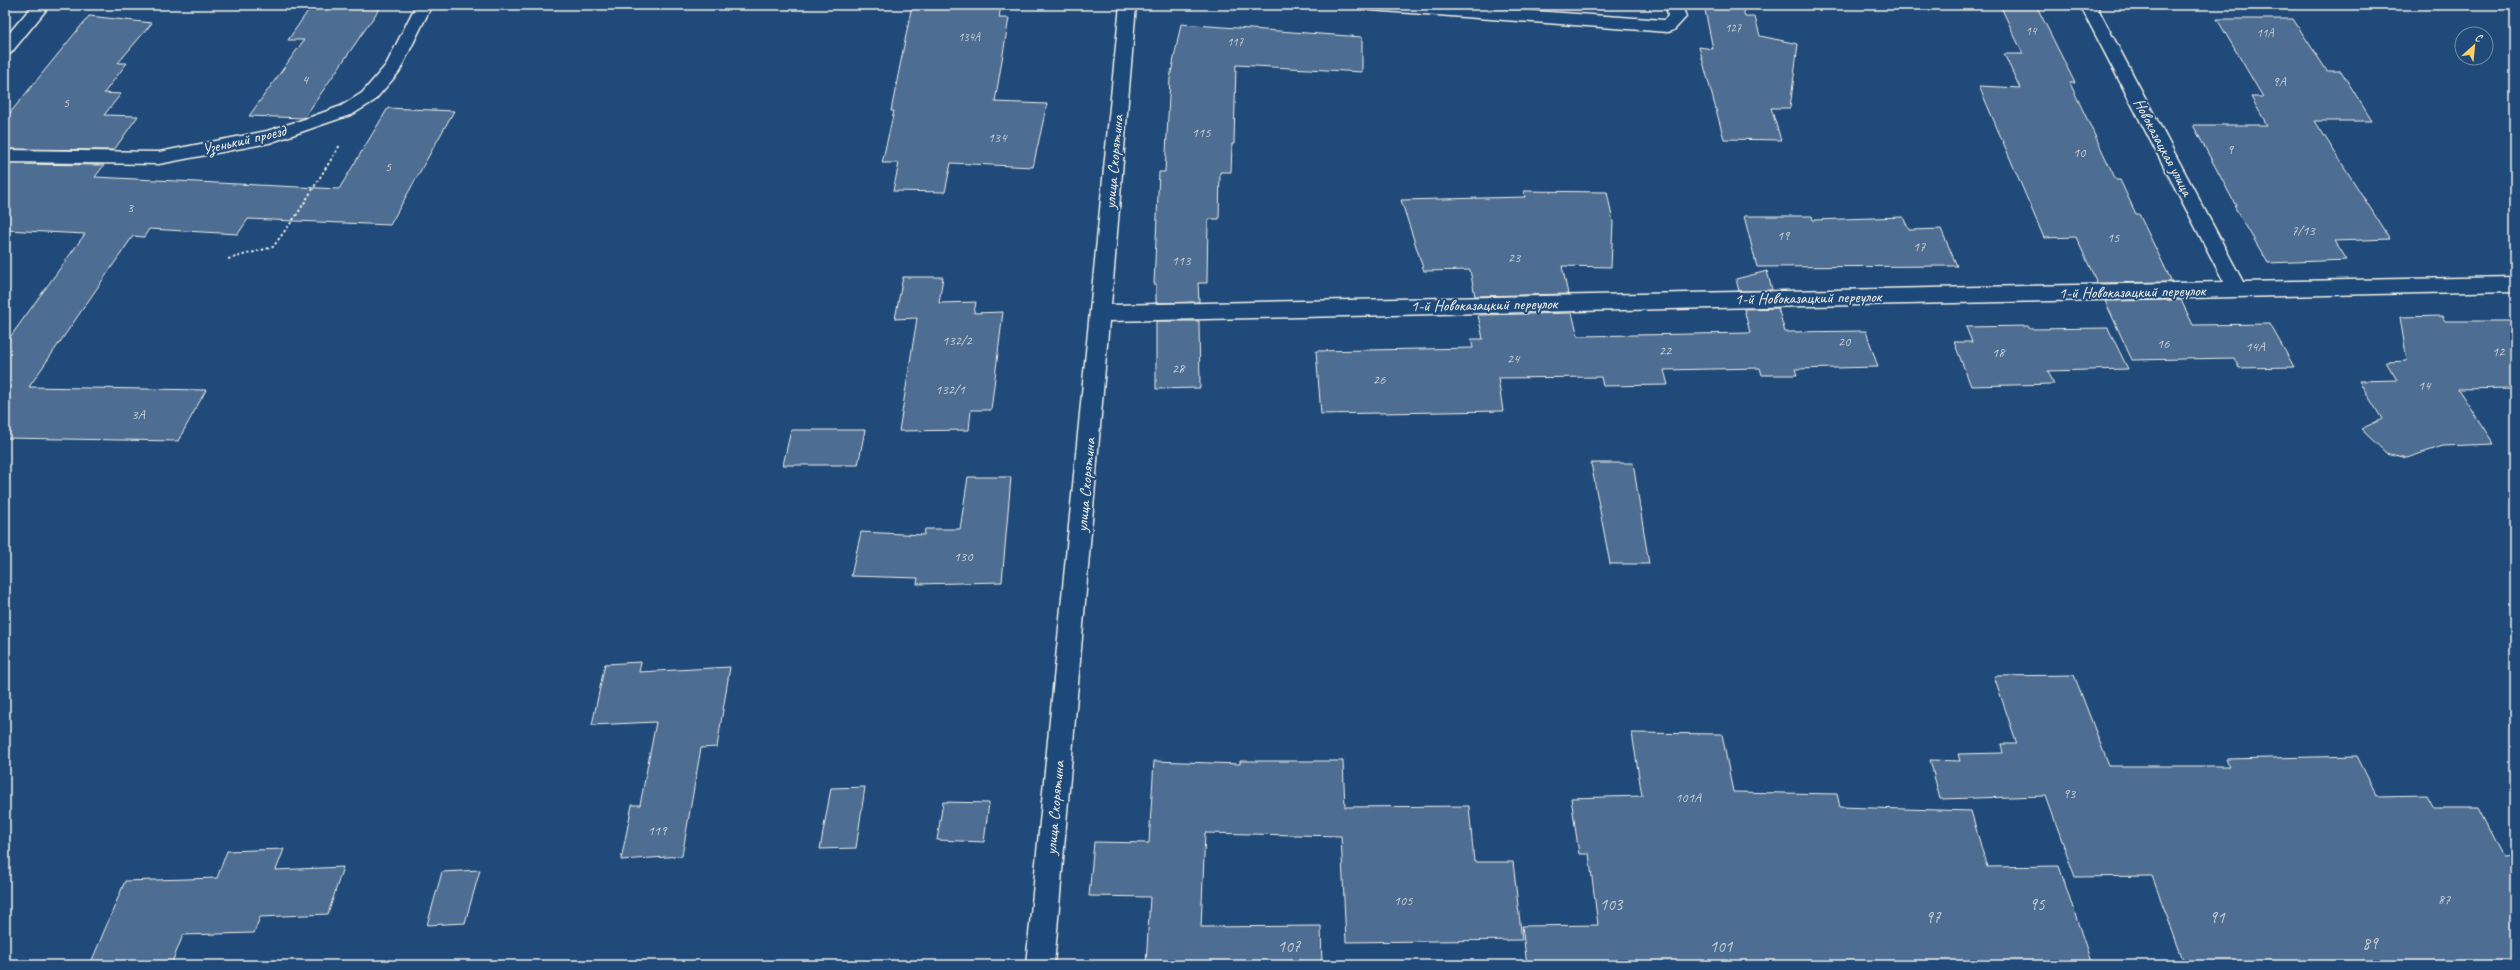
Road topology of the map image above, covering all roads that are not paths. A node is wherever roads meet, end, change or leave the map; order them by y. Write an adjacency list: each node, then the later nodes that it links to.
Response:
1 (42, 5): 7 (street)
2 (424, 5): 8 (street, Узенький проезд)
3 (1128, 5): 11 (street, улица Скорятина)
4 (1370, 5): 5 (street)
5 (1674, 5)
6 (2088, 5): 10 (street, Новоказацкая улица)
7 (5, 49)
8 (5, 156)
9 (2515, 284): 10 (street, 1-й Новоказацкий переулок)
10 (2237, 289): 11 (street, 1-й Новоказацкий переулок)
11 (1101, 313): 12 (street, улица Скорятина)
12 (1040, 965)

